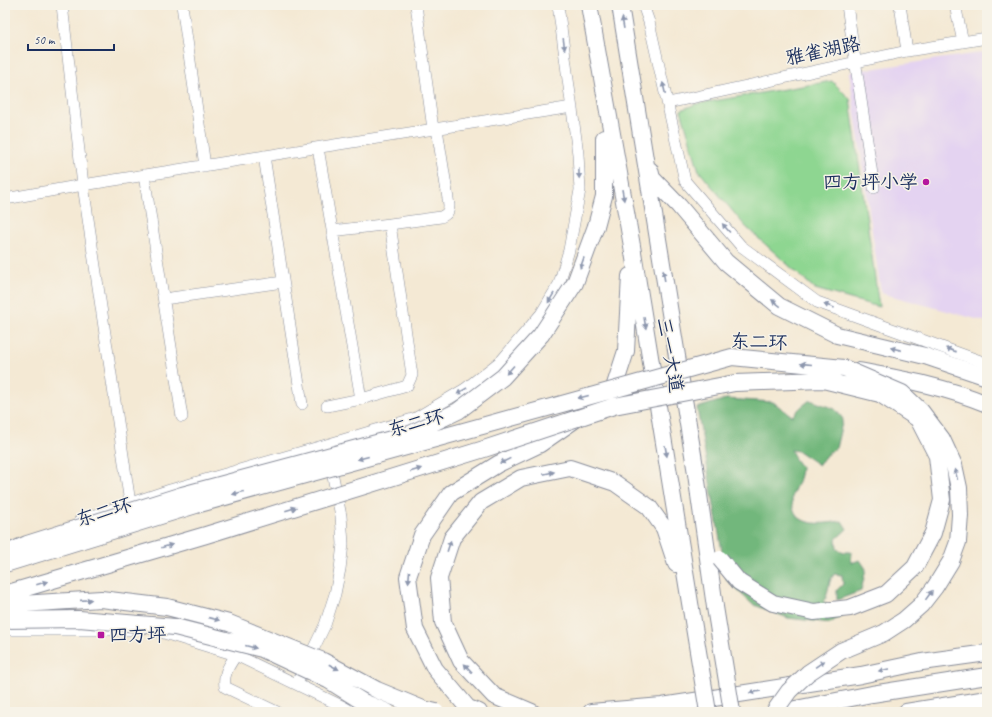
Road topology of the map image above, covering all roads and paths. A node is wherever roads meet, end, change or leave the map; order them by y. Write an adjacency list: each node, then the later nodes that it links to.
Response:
1 (62, 5): 24 (street)
2 (182, 5): 22 (street)
3 (416, 5): 19 (street)
4 (558, 5): 18 (street, one-way to 18)
5 (589, 5): 16 (highway, 三一大道)
6 (620, 5): 14 (highway, 三一大道, one-way to 6)
7 (643, 5): 17 (street, one-way to 7)
8 (847, 5): 15 (street)
9 (900, 5): 13 (street)
10 (955, 5): 12 (street)
11 (987, 38): 12 (street, 雅雀湖路)
12 (963, 42): 13 (street, 雅雀湖路)
13 (907, 51): 15 (street, 雅雀湖路)
14 (627, 53): 34 (highway, one-way to 14); 41 (highway, 三一大道, one-way to 14)
15 (856, 62): 17 (street, 雅雀湖路); 25 (street)
16 (602, 80): 29 (highway, 三一大道, one-way to 29); 44 (highway, one-way to 44, bridge)
17 (668, 103): 32 (street, one-way to 17)
18 (572, 107): 19 (street); 40 (street, one-way to 40)
19 (435, 129): 20 (street); 27 (street)
20 (318, 148): 21 (street); 28 (street)
21 (264, 156): 22 (street); 30 (street)
22 (206, 166): 23 (street)
23 (144, 175): 24 (street); 31 (street)
24 (83, 185): 26 (street); 42 (street)
25 (874, 188)
26 (5, 199)
27 (390, 224): 28 (street); 35 (street)
28 (332, 231): 35 (street)
29 (632, 246): 48 (highway, 三一大道, one-way to 48); 60 (highway, one-way to 60)
30 (283, 282): 31 (street); 36 (street)
31 (164, 299): 39 (street)
32 (987, 365)
33 (844, 368): 37 (highway, bridge); 45 (highway, 东二环, one-way to 45, bridge); 65 (highway, one-way to 33, bridge)
34 (987, 377)
35 (361, 399): 38 (street)
36 (302, 404)
37 (987, 404)
38 (327, 406)
39 (182, 417)
40 (326, 446): 42 (street); 54 (street)
41 (695, 467): 46 (highway, one-way to 41, bridge); 64 (highway, 三一大道, bridge)
42 (130, 503): 43 (street)
43 (5, 546)
44 (5, 554)
45 (5, 564)
46 (5, 594)
47 (5, 605): 59 (highway, one-way to 59, bridge)
48 (691, 609): 61 (highway, one-way to 48); 63 (highway, 三一大道, bridge)
49 (5, 620): 58 (highway, one-way to 58, bridge)
50 (5, 630): 52 (street)
51 (987, 653): 62 (highway, one-way to 62)
52 (236, 655): 54 (street); 56 (street)
53 (987, 676): 66 (highway)
54 (297, 684): 57 (street)
55 (987, 699): 67 (highway)
56 (277, 712)
57 (354, 712)
58 (387, 712)
59 (436, 712)
60 (479, 712)
61 (532, 712)
62 (591, 712)
63 (708, 712)
64 (732, 712)
65 (774, 712)
66 (780, 712)
67 (906, 712)

